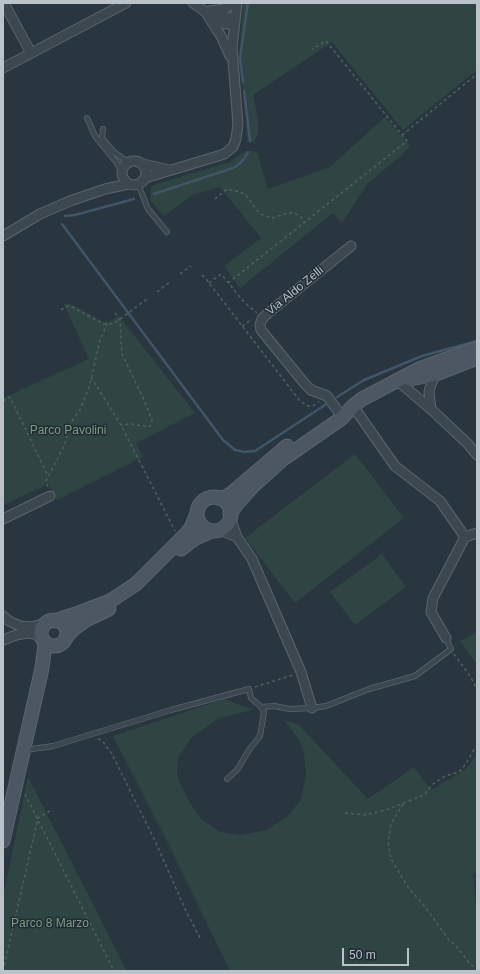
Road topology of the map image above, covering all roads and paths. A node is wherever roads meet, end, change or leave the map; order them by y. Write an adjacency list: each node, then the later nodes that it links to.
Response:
1 (4, 3): 10 (street)
2 (126, 3): 6 (street)
3 (192, 3): 7 (street)
4 (233, 3): 7 (street)
5 (237, 3): 8 (street)
6 (111, 6): 10 (street)
7 (205, 12): 8 (street); 11 (street)
8 (234, 22): 11 (street)
9 (312, 49): 16 (path)
10 (31, 53): 12 (street)
11 (232, 62): 19 (street)
12 (3, 68)
13 (477, 74): 16 (path)
14 (87, 118): 20 (lane)
15 (103, 129): 17 (lane)
16 (402, 135): 24 (path)
17 (128, 162): 18 (street); 20 (street)
18 (143, 164): 19 (street); 21 (street)
19 (170, 170): 21 (street)
20 (122, 173): 21 (street); 22 (street)
21 (137, 182): 22 (street); 25 (lane)
22 (105, 189): 26 (street)
23 (215, 199): 24 (path)
24 (305, 223): 33 (path)
25 (167, 232)
26 (3, 236)
27 (352, 246): 48 (street, Via Aldo Zelli)
28 (191, 266): 29 (path)
29 (180, 274)
30 (202, 275): 32 (path)
31 (171, 281): 34 (path)
32 (209, 283): 33 (path); 42 (path)
33 (228, 284): 38 (path)
34 (157, 292)
35 (147, 299): 40 (path)
36 (61, 310): 41 (path)
37 (115, 313): 40 (path)
38 (258, 314)
39 (253, 318): 42 (path)
40 (120, 319): 41 (path); 53 (path)
41 (107, 324): 46 (path)
42 (242, 326): 48 (path)
43 (477, 348): 47 (street)
44 (477, 358): 45 (street)
45 (436, 374): 47 (street); 51 (street)
46 (92, 377): 53 (path); 55 (path)
47 (398, 381): 50 (street); 51 (street)
48 (327, 396): 52 (street, Via Aldo Zelli)
49 (3, 401): 55 (path)
50 (353, 406): 52 (street); 59 (street); 64 (street)
51 (431, 409): 54 (street)
52 (338, 411): 57 (street)
53 (121, 426): 65 (path)
54 (477, 455)
55 (48, 476): 56 (path)
56 (50, 496): 60 (street)
57 (218, 498): 58 (street); 59 (street)
58 (197, 513): 61 (street); 65 (street)
59 (230, 516): 61 (street); 63 (street)
60 (3, 519)
61 (216, 530): 63 (street); 71 (street)
62 (477, 533): 64 (street)
63 (237, 537): 74 (street)
64 (465, 537): 68 (street)
65 (181, 539): 67 (street)
66 (3, 616): 67 (street)
67 (50, 622): 70 (street); 71 (street)
68 (446, 638): 72 (lane)
69 (3, 640): 70 (street)
70 (43, 640): 71 (street); 73 (street)
71 (63, 641): 73 (street)
72 (451, 649): 76 (path); 78 (lane)
73 (42, 668): 81 (street)
74 (301, 672): 75 (path); 78 (street)
75 (249, 689): 77 (lane); 79 (lane)
76 (477, 689)
77 (261, 707): 78 (lane); 82 (lane)
78 (312, 708)
79 (92, 735): 81 (lane); 89 (path)
80 (477, 745): 84 (path)
81 (23, 750): 83 (street)
82 (227, 779)
83 (17, 780): 87 (path); 88 (street)
84 (403, 804): 86 (path); 90 (path)
85 (50, 811): 87 (path)
86 (345, 813)
87 (38, 818): 91 (path); 92 (path)
88 (3, 841)
89 (200, 938)
90 (477, 969)
91 (3, 971)
92 (114, 971)

